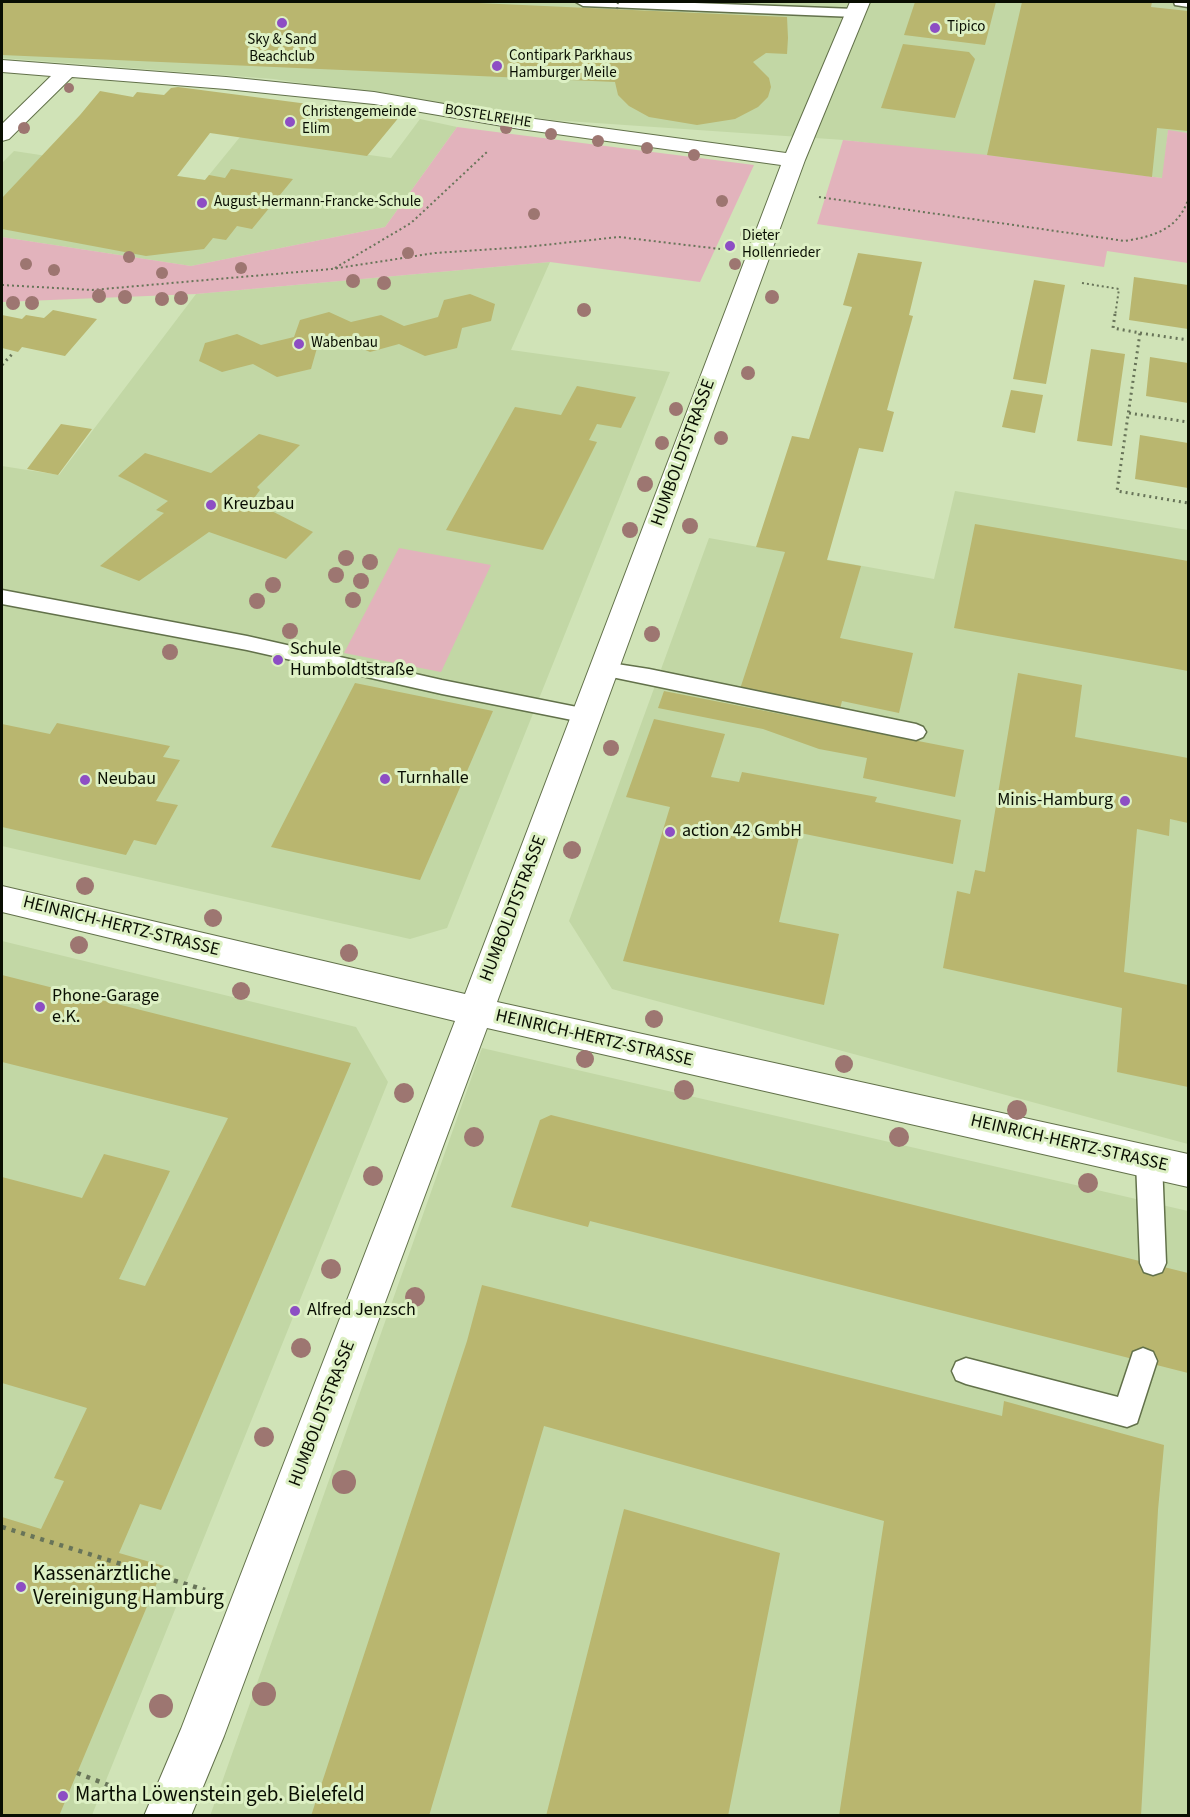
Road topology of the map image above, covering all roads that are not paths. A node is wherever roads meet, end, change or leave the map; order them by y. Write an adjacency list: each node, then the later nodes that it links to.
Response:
1 (583, 2): 4 (lane)
2 (1180, 2): 3 (lane)
3 (1188, 3)
4 (858, 7): 8 (street, HUMBOLDTSTRASSE)
5 (2, 66): 6 (street, BOSTELREIHE)
6 (66, 72): 7 (street); 8 (street, BOSTELREIHE)
7 (2, 135)
8 (794, 160): 10 (street, HUMBOLDTSTRASSE)
9 (2, 597): 11 (lane)
10 (604, 669): 11 (street, HUMBOLDTSTRASSE); 12 (lane)
11 (587, 716): 14 (street, HUMBOLDTSTRASSE)
12 (915, 732)
13 (2, 899): 14 (street, HEINRICH-HERTZ-STRASSE)
14 (476, 1012): 15 (street, HEINRICH-HERTZ-STRASSE); 20 (street, HUMBOLDTSTRASSE)
15 (1149, 1161): 16 (street, HEINRICH-HERTZ-STRASSE); 17 (lane)
16 (1188, 1171)
17 (1154, 1263)
18 (1143, 1361): 19 (lane)
19 (966, 1371)
20 (167, 1815)

